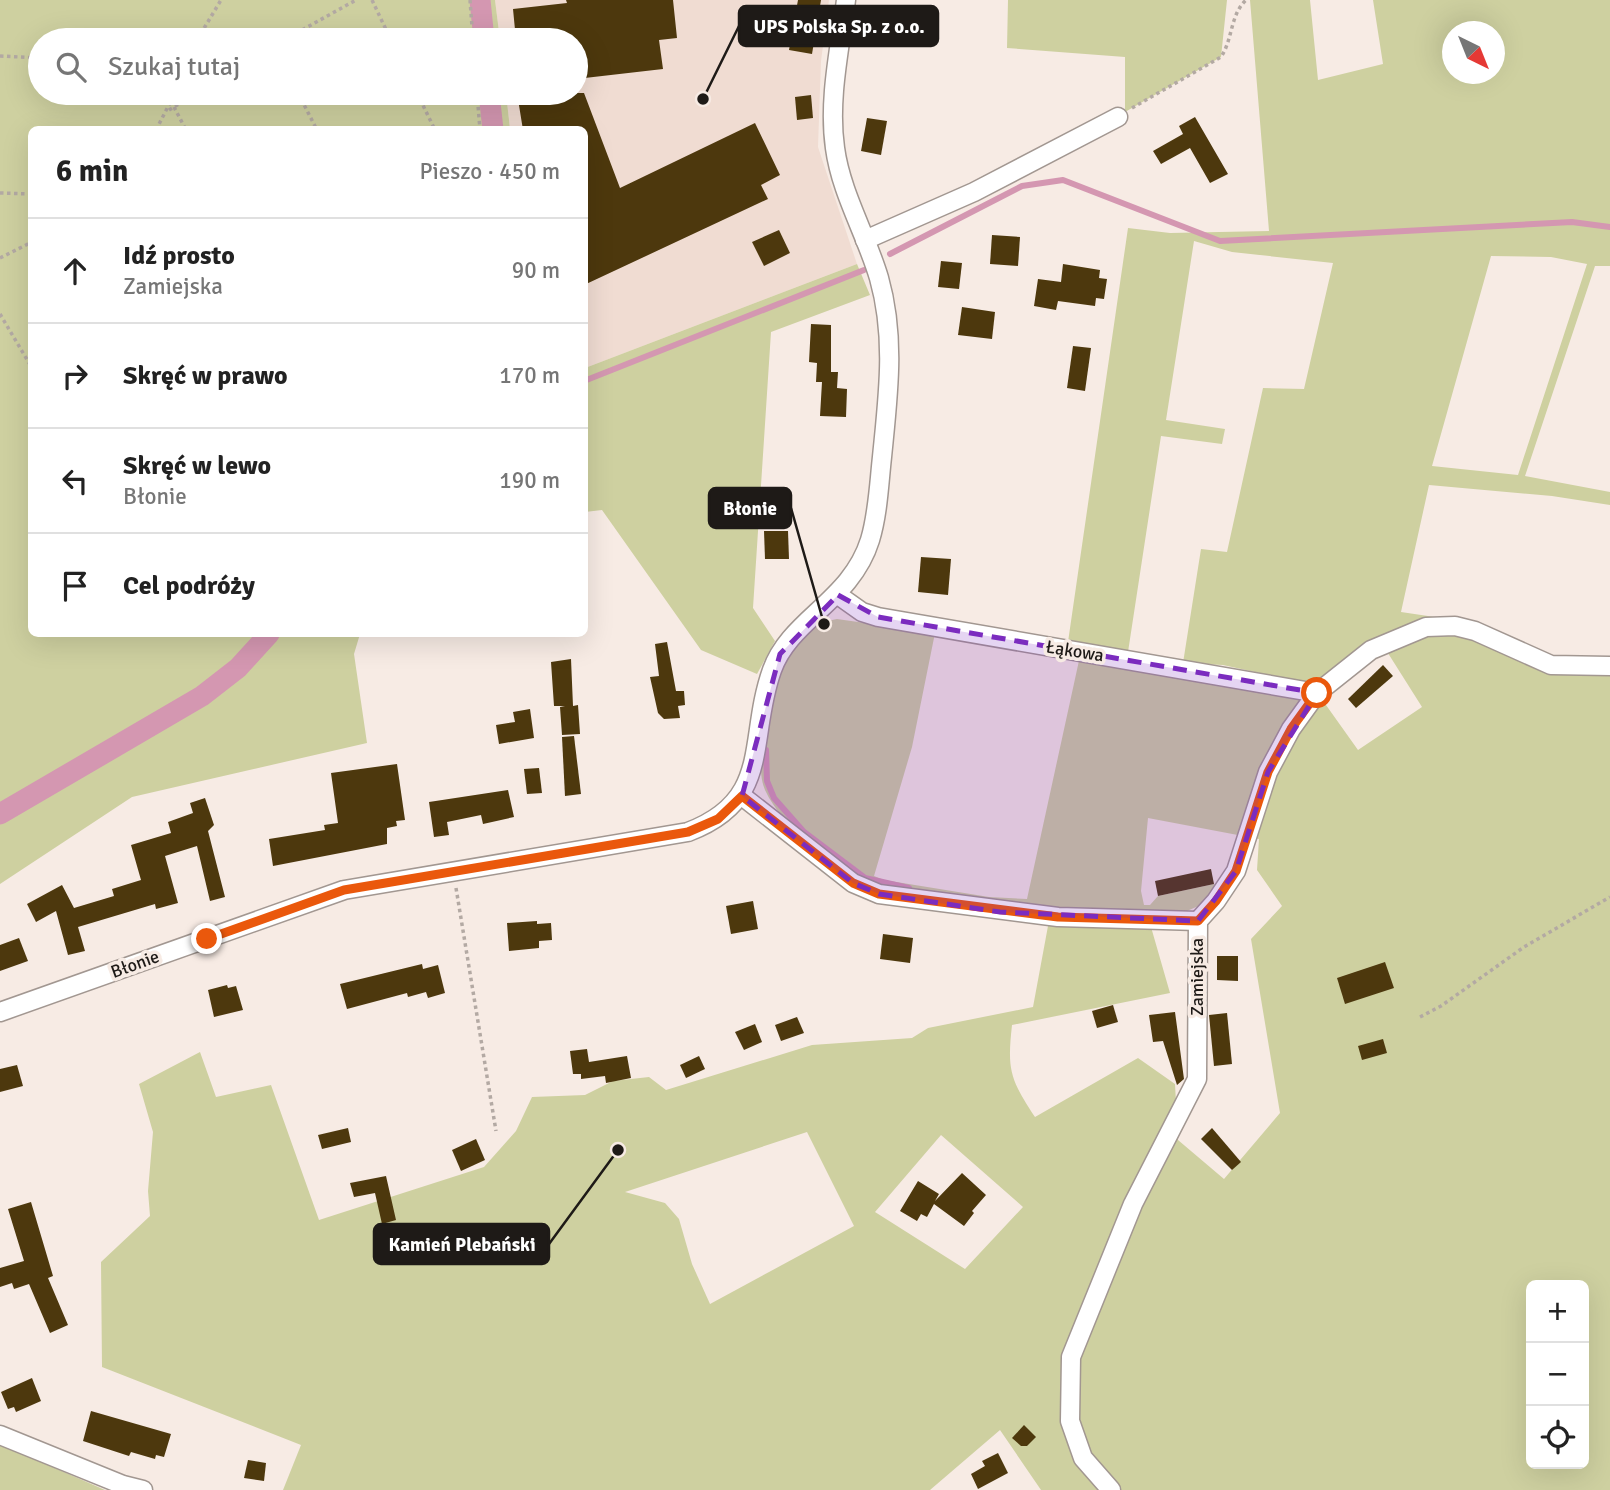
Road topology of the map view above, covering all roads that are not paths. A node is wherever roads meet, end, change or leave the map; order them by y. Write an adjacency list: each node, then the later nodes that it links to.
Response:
1 (846, 0): 3 (street)
2 (1118, 117): 3 (street)
3 (865, 240): 4 (street)
4 (838, 595): 6 (street, Łąkowa); 7 (street)
5 (1610, 666): 6 (street, Zamiejska)
6 (1317, 693): 8 (street, Zamiejska)
7 (742, 796): 8 (street); 9 (street, Błonie)
8 (1198, 921): 12 (street, Zamiejska)
9 (0, 1012)
10 (0, 1435): 11 (street)
11 (143, 1490)
12 (1111, 1490)

